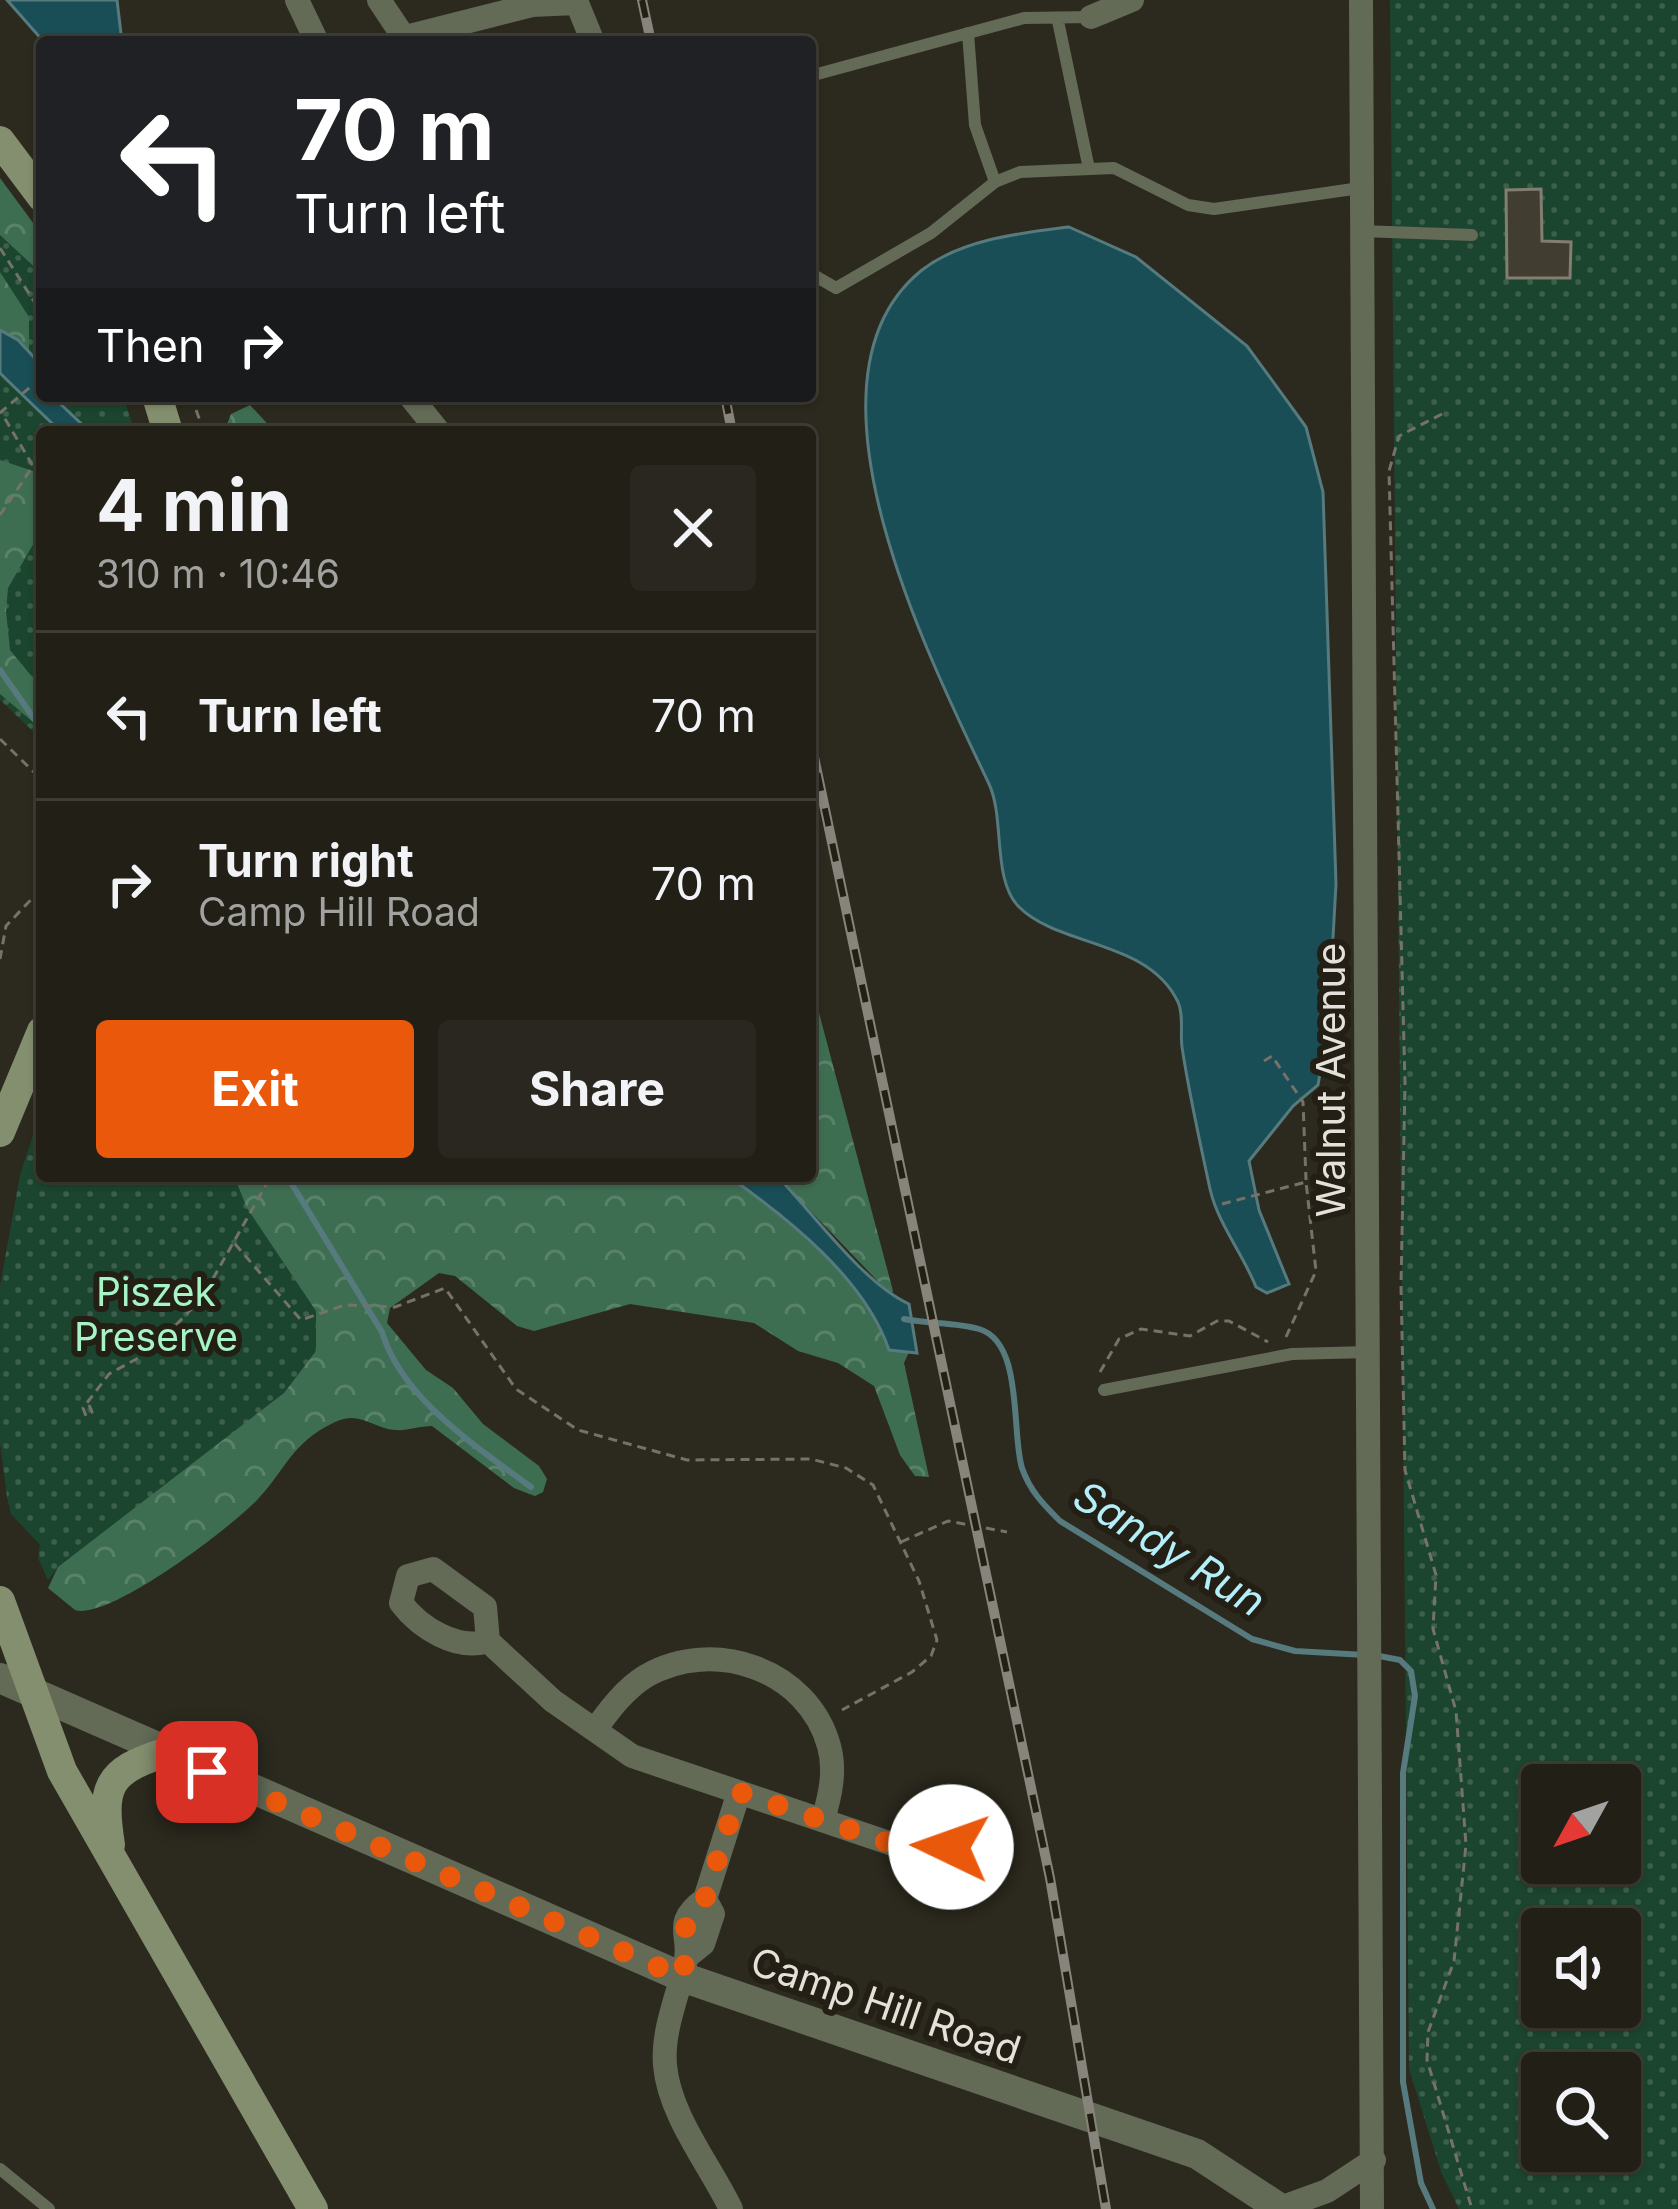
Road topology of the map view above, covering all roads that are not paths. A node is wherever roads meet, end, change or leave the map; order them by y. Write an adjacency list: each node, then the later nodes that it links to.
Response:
1 (297, 0): 8 (street)
2 (379, 0): 9 (street)
3 (1132, 0): 5 (street)
4 (1361, 0): 16 (street, Walnut Avenue)
5 (1091, 17): 6 (lane)
6 (1058, 20): 7 (lane); 14 (lane)
7 (968, 33): 12 (lane); 15 (lane)
8 (314, 36)
9 (404, 36)
10 (417, 36): 11 (street)
11 (591, 36)
12 (816, 74)
13 (0, 141): 17 (main road)
14 (1089, 169): 15 (lane); 16 (lane)
15 (995, 182): 20 (lane)
16 (1360, 188): 18 (street, Walnut Avenue)
17 (36, 189)
18 (1360, 231): 19 (lane); 25 (street, Walnut Avenue)
19 (1472, 235)
20 (816, 276)
21 (415, 402): 22 (street)
22 (434, 426)
23 (36, 1045): 24 (main road)
24 (0, 1132)
25 (1368, 1352): 26 (lane); 37 (street, Walnut Avenue)
26 (1104, 1390)
27 (0, 1601): 29 (main road)
28 (488, 1641): 30 (street)
29 (15, 1683): 31 (street, Camp Hill Road); 35 (main road)
30 (595, 1730): 32 (street); 33 (street)
31 (164, 1753): 35 (main road); 36 (street, Camp Hill Road)
32 (739, 1792): 33 (street); 36 (street)
33 (824, 1820): 34 (street)
34 (951, 1847)
35 (114, 1868): 41 (main road)
36 (685, 1966): 39 (street, Camp Hill Road); 42 (street)
37 (1374, 2160): 39 (street); 43 (street, Walnut Avenue)
38 (0, 2169): 40 (lane)
39 (1280, 2208)
40 (49, 2209)
41 (313, 2209)
42 (731, 2209)
43 (1372, 2209)

